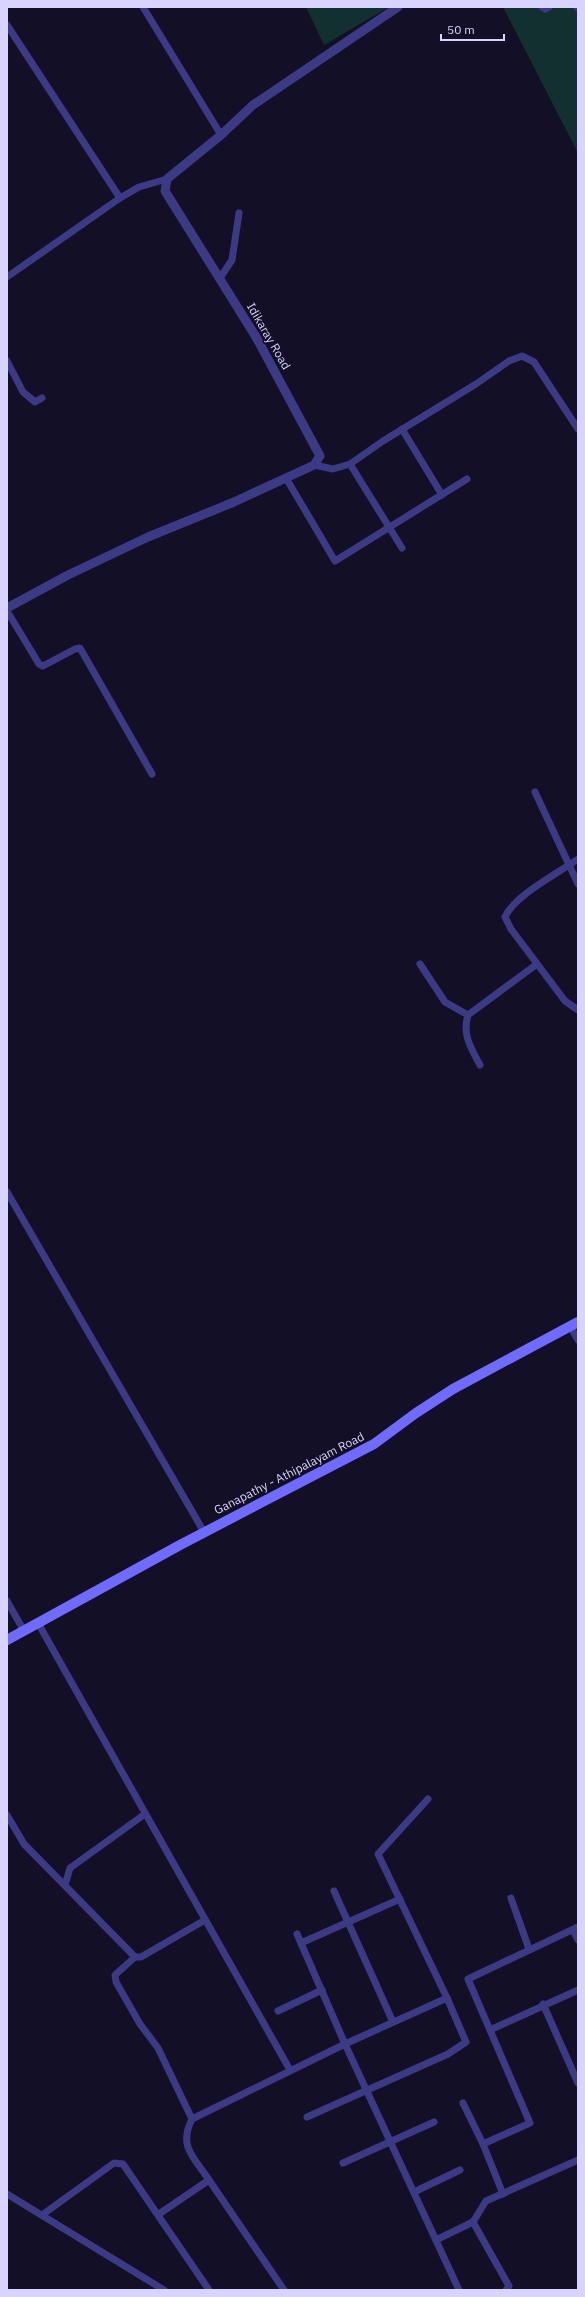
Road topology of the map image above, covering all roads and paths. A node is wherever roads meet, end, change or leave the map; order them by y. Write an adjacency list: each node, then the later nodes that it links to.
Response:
1 (143, 7): 6 (street)
2 (398, 7): 6 (street)
3 (542, 7): 4 (street)
4 (549, 7)
5 (7, 25): 8 (street)
6 (221, 135): 7 (street)
7 (166, 178): 8 (street); 11 (street, Idikaray Road)
8 (120, 198): 10 (street)
9 (239, 212): 11 (street)
10 (7, 277)
11 (220, 278): 17 (street, Idikaray Road)
12 (7, 361): 13 (street)
13 (42, 398)
14 (402, 429): 15 (street); 16 (street); 20 (street)
15 (578, 429)
16 (350, 464): 17 (street); 21 (street)
17 (314, 465): 18 (street)
18 (286, 478): 21 (street); 23 (street)
19 (467, 479): 20 (street)
20 (442, 495): 21 (street)
21 (390, 527): 22 (street)
22 (402, 548)
23 (7, 608)
24 (7, 611): 25 (street)
25 (152, 774)
26 (535, 792): 28 (street)
27 (578, 859): 28 (street)
28 (568, 866): 29 (street); 31 (street)
29 (578, 884)
30 (420, 964): 33 (street)
31 (537, 964): 32 (street); 33 (street)
32 (578, 1010)
33 (468, 1015): 34 (street)
34 (480, 1065)
35 (7, 1192): 38 (street)
36 (574, 1324): 37 (street); 38 (main road, Ganapathy - Athipalayam Road)
37 (578, 1340)
38 (204, 1532): 40 (main road, Ganapathy - Athipalayam Road)
39 (7, 1602): 41 (street)
40 (38, 1623): 41 (main road, Ganapathy - Athipalayam Road); 44 (street)
41 (24, 1631): 42 (main road, Ganapathy - Athipalayam Road)
42 (7, 1640)
43 (428, 1798): 49 (street)
44 (146, 1814): 46 (street); 50 (street)
45 (7, 1815): 46 (street)
46 (65, 1885): 57 (street)
47 (334, 1891): 51 (street)
48 (511, 1898): 56 (street)
49 (400, 1899): 51 (street); 60 (street)
50 (205, 1920): 57 (street); 66 (street)
51 (348, 1922): 55 (street); 63 (street)
52 (576, 1928): 54 (street); 56 (street)
53 (297, 1934): 55 (street)
54 (578, 1940)
55 (301, 1942): 58 (street)
56 (529, 1949): 64 (street)
57 (135, 1957): 71 (street)
58 (322, 1990): 62 (street); 65 (street)
59 (578, 1990): 61 (street)
60 (447, 1998): 63 (street); 68 (street)
61 (543, 2004): 64 (street); 67 (street)
62 (278, 2011)
63 (393, 2022): 65 (street)
64 (490, 2030): 74 (street)
65 (345, 2044): 66 (street); 68 (street)
66 (290, 2070): 71 (street)
67 (578, 2083)
68 (367, 2092): 70 (street); 73 (street)
69 (463, 2103): 74 (street)
70 (308, 2117)
71 (192, 2119): 78 (street)
72 (434, 2122): 73 (street)
73 (390, 2141): 76 (street); 79 (street)
74 (483, 2144): 81 (street)
75 (578, 2160): 81 (street)
76 (343, 2163)
77 (460, 2170): 79 (street)
78 (209, 2180): 82 (street); 88 (street)
79 (414, 2192): 85 (street)
80 (7, 2194): 83 (street)
81 (503, 2194): 84 (street)
82 (159, 2214): 83 (street); 87 (street)
83 (42, 2215): 86 (street)
84 (473, 2222): 85 (street); 90 (street)
85 (436, 2240): 89 (street)
86 (164, 2290)
87 (209, 2290)
88 (284, 2290)
89 (459, 2290)
90 (506, 2290)

